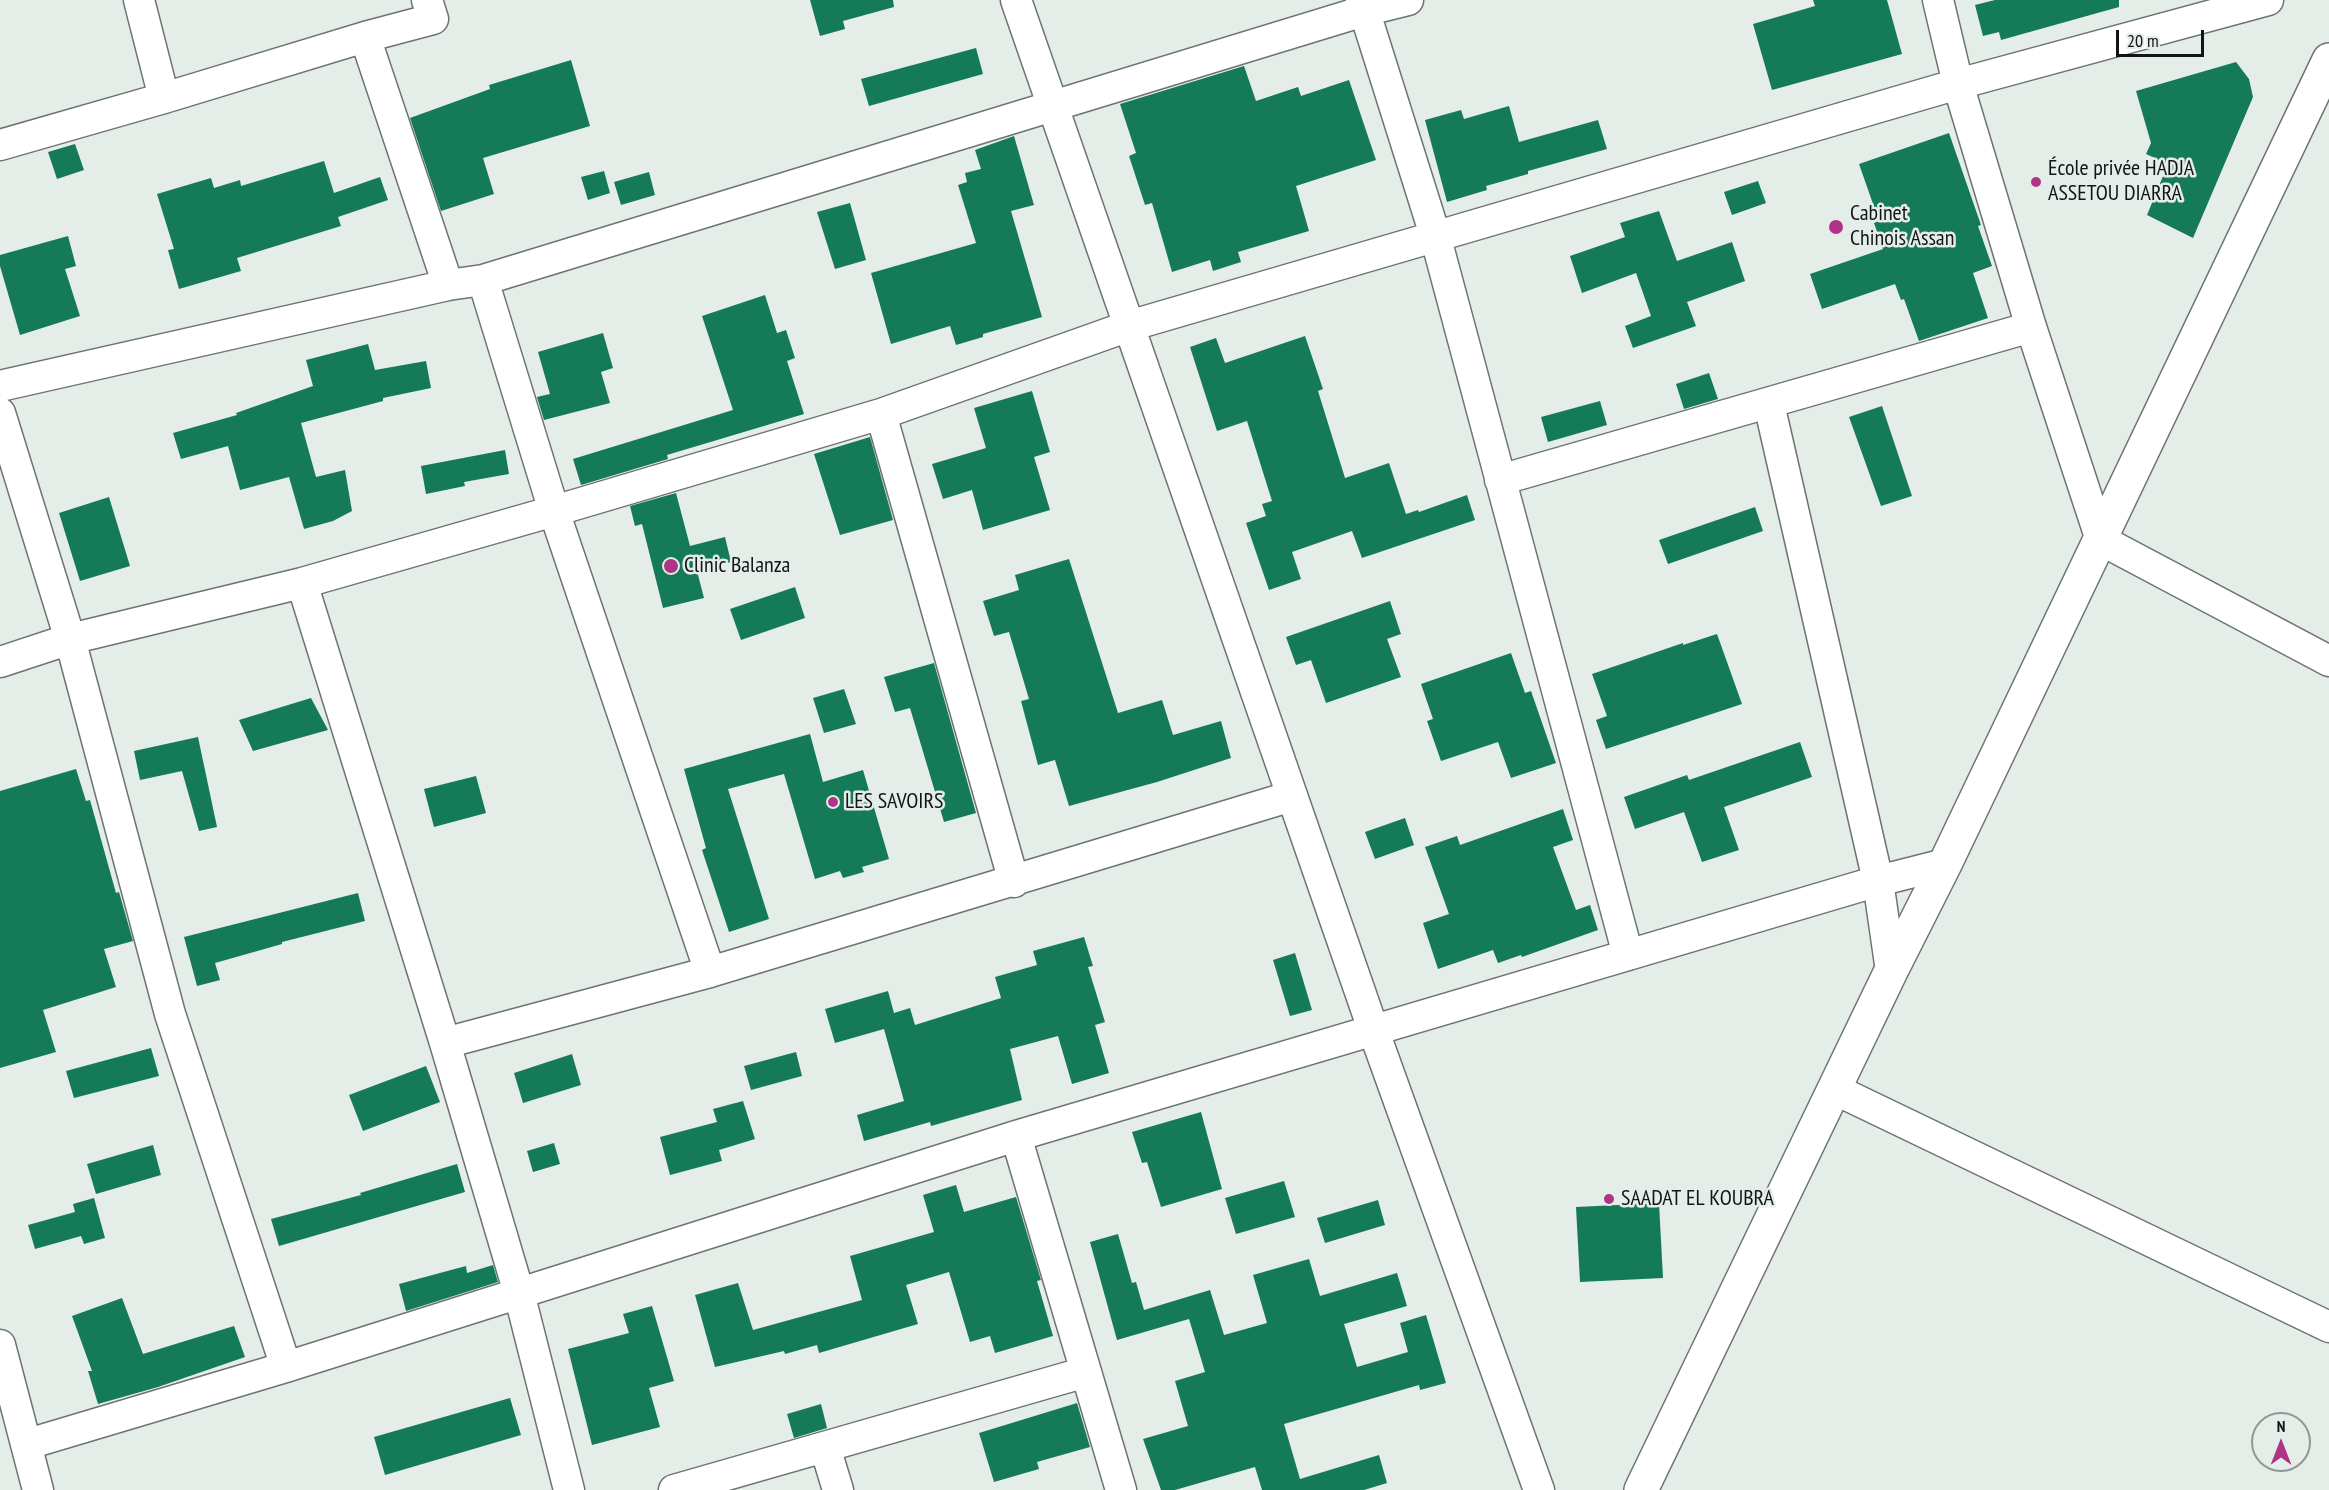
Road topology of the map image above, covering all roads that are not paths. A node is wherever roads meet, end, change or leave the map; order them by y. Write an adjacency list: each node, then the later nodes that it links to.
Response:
1 (139, 0): 11 (street)
2 (427, 0): 8 (street)
3 (1016, 0): 12 (street)
4 (1408, 0): 7 (street)
5 (1938, 0): 10 (street)
6 (2268, 0): 10 (street)
7 (1362, 5): 12 (street); 14 (street)
8 (365, 37): 11 (street); 16 (street)
9 (2329, 60): 25 (street)
10 (1958, 84): 14 (street); 18 (street)
11 (164, 98): 13 (street)
12 (1054, 107): 15 (street); 17 (street)
13 (0, 145)
14 (1435, 235): 17 (street); 23 (street)
15 (483, 280): 16 (street); 24 (street)
16 (448, 285): 19 (street)
17 (1129, 326): 22 (street); 30 (street)
18 (2031, 327): 20 (street); 25 (street)
19 (0, 386)
20 (1768, 404): 23 (street); 32 (street)
21 (0, 413): 27 (street)
22 (881, 414): 24 (street); 33 (street)
23 (1500, 480): 34 (street)
24 (554, 511): 26 (street); 36 (street)
25 (2101, 540): 28 (street); 31 (street)
26 (302, 583): 27 (street); 38 (street)
27 (70, 639): 29 (street); 44 (street)
28 (2329, 661)
29 (0, 662)
30 (1292, 796): 33 (street); 37 (street)
31 (1945, 864): 32 (street); 35 (street)
32 (1878, 881): 34 (street); 35 (street)
33 (1014, 882): 36 (street)
34 (1628, 955): 37 (street)
35 (1891, 971): 39 (street)
36 (710, 972): 38 (street)
37 (1373, 1029): 40 (street); 53 (street)
38 (445, 1043): 41 (street)
39 (1834, 1089): 42 (street); 54 (street)
40 (1016, 1136): 41 (street); 45 (street)
41 (519, 1293): 44 (street); 49 (street)
42 (2329, 1327)
43 (0, 1345): 46 (street)
44 (286, 1367): 46 (street)
45 (1086, 1372): 47 (street); 52 (street)
46 (28, 1444): 48 (street)
47 (825, 1447): 50 (street); 51 (street)
48 (38, 1490)
49 (569, 1490)
50 (674, 1490)
51 (838, 1490)
52 (1121, 1490)
53 (1539, 1490)
54 (1641, 1490)

